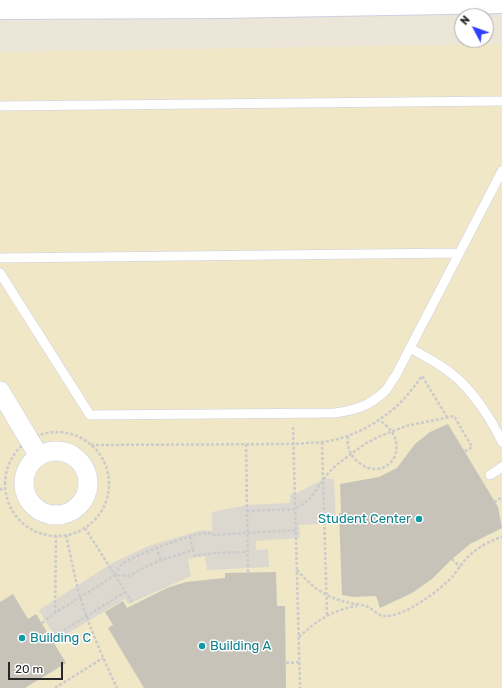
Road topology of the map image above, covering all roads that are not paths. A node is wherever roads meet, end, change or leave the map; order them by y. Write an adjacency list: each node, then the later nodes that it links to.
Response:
1 (502, 2): 2 (street)
2 (148, 4): 3 (street)
3 (0, 8)
4 (502, 101): 5 (lane)
5 (0, 106)
6 (502, 171): 7 (lane)
7 (459, 253): 8 (lane); 10 (lane)
8 (0, 258)
9 (0, 273): 10 (lane)
10 (410, 348): 12 (lane)
11 (0, 391): 13 (street)
12 (502, 442)
13 (39, 456)
14 (502, 467): 15 (lane)
15 (490, 475)

